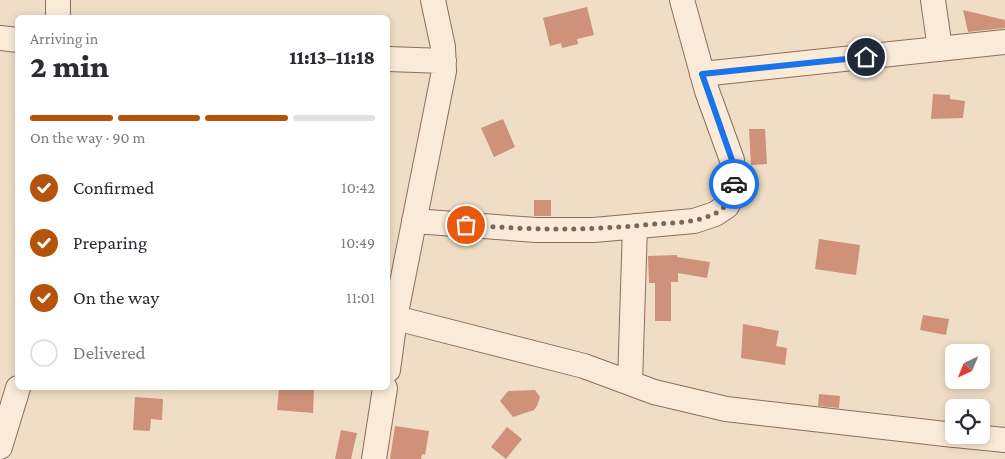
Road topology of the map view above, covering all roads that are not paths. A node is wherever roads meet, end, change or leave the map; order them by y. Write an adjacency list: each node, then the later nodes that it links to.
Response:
1 (58, 0): 5 (street)
2 (433, 0): 11 (street)
3 (682, 0): 12 (street)
4 (933, 0): 9 (street)
5 (58, 15)
6 (0, 38): 7 (street)
7 (15, 40)
8 (1005, 42): 9 (street)
9 (940, 49): 12 (street)
10 (390, 58): 11 (street)
11 (444, 61): 13 (street)
12 (702, 74): 14 (street)
13 (414, 221): 14 (street); 15 (street)
14 (636, 226): 17 (street)
15 (391, 317): 16 (street); 17 (street)
16 (390, 335)
17 (630, 383): 20 (street)
18 (17, 390): 23 (street)
19 (385, 390): 24 (street)
20 (945, 434)
21 (990, 439): 22 (street)
22 (1005, 440)
23 (0, 447)
24 (374, 459)

